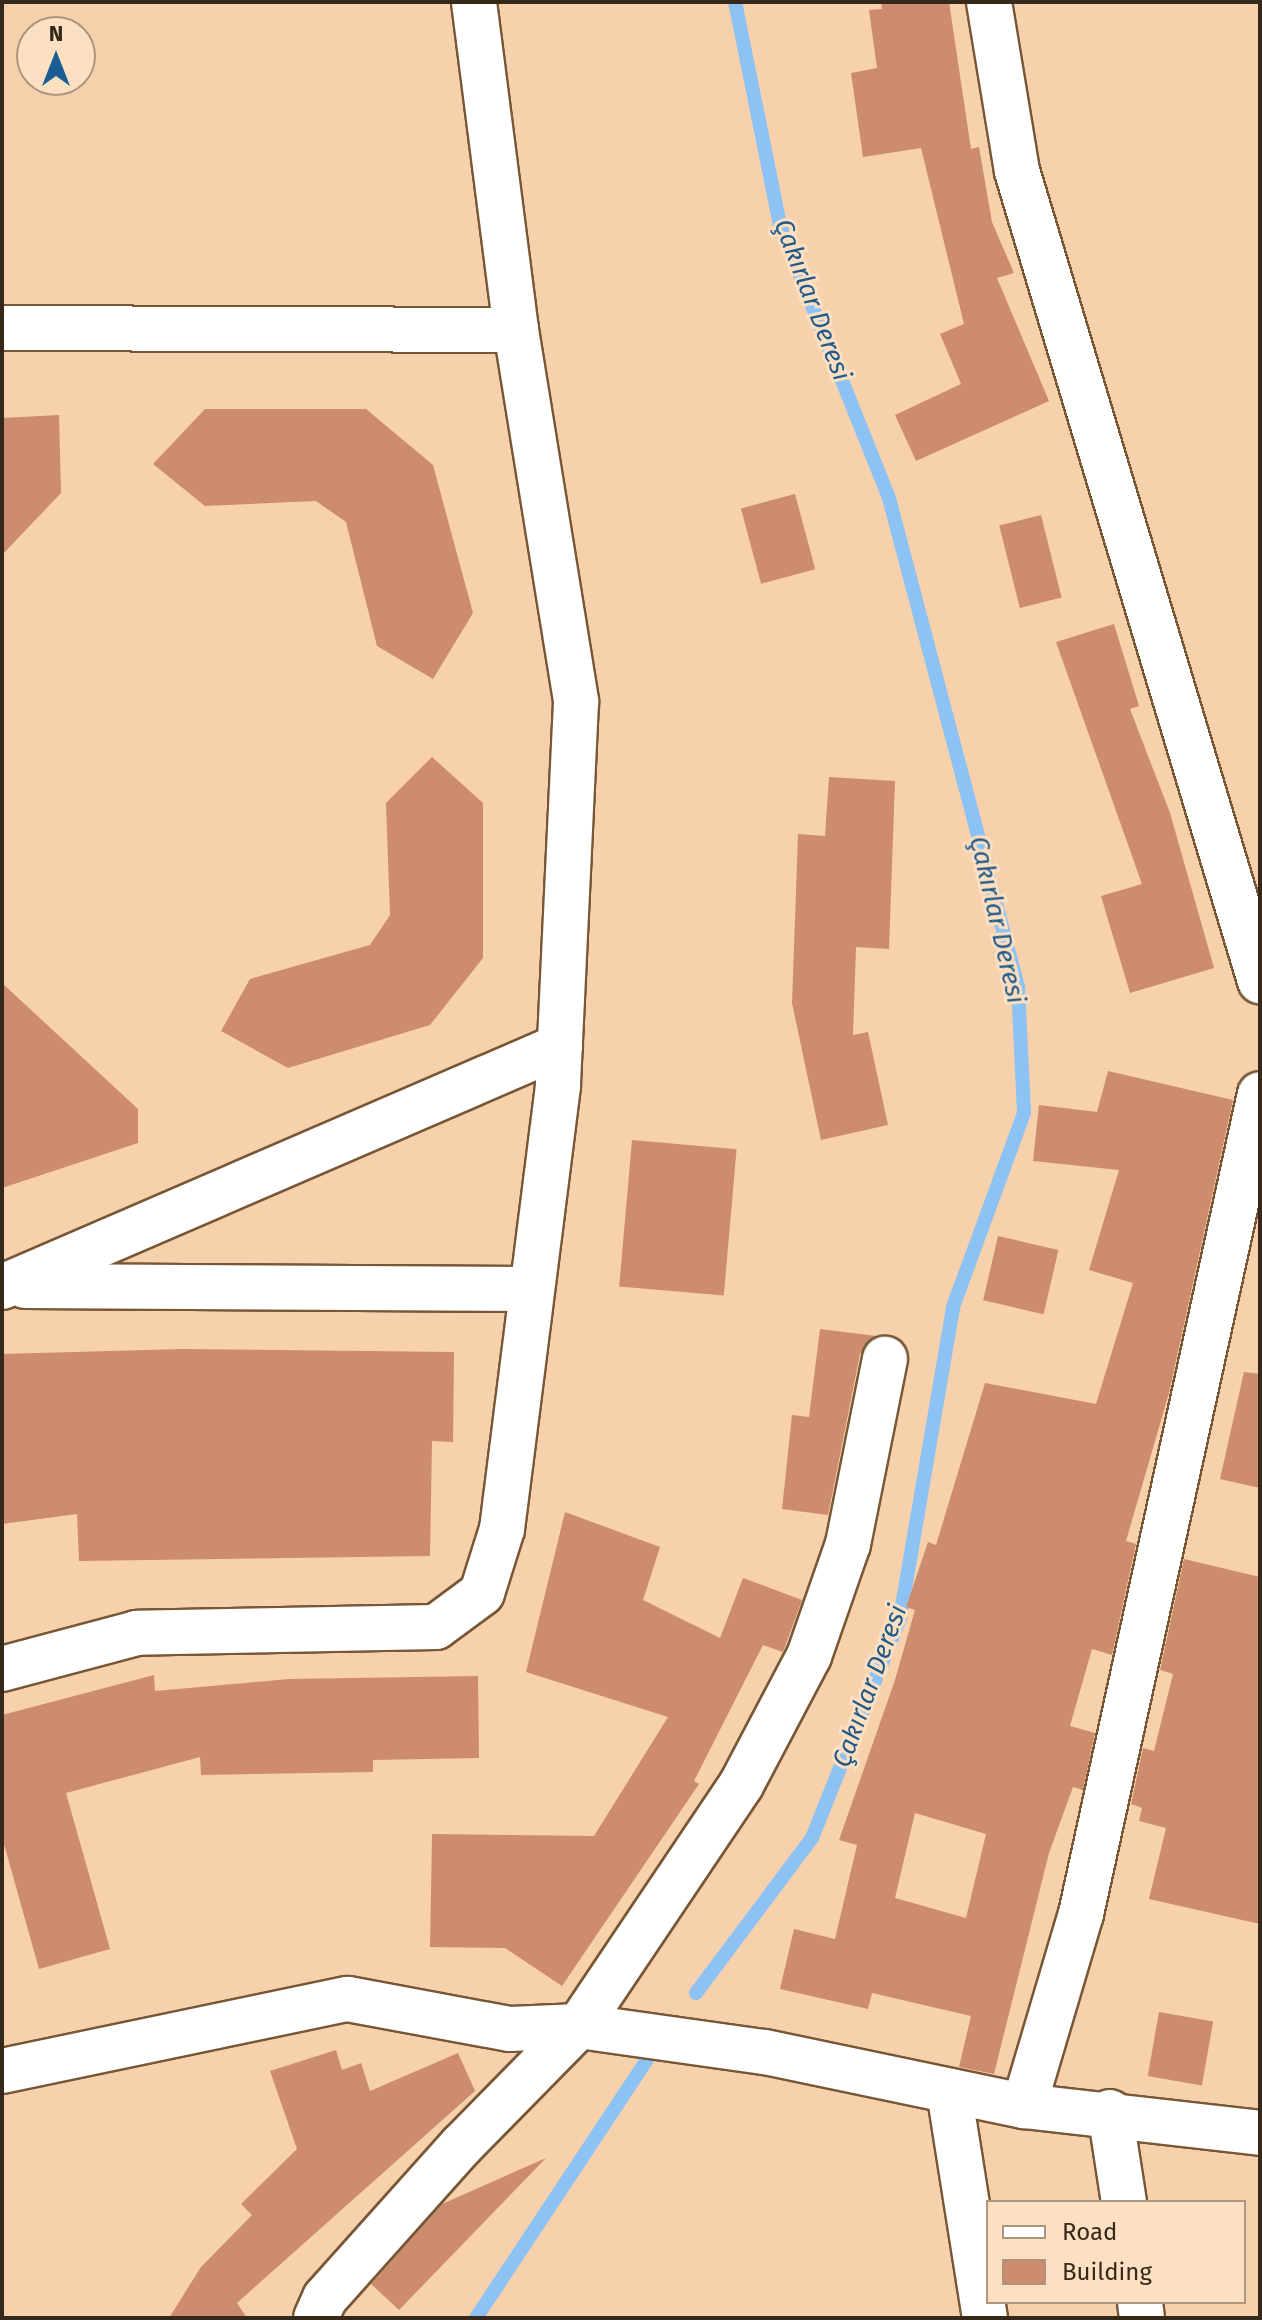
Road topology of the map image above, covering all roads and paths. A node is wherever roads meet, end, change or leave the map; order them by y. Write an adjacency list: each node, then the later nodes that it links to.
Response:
1 (474, 2): 4 (street)
2 (989, 2): 5 (street)
3 (2, 328): 4 (street)
4 (516, 330): 6 (street)
5 (1260, 981)
6 (560, 1046): 8 (street); 9 (street)
7 (1260, 1094): 15 (street)
8 (4, 1286): 9 (street)
9 (530, 1289): 11 (street)
10 (885, 1359): 12 (street)
11 (2, 1669)
12 (579, 2026): 13 (street); 14 (street); 19 (street)
13 (2, 2071)
14 (949, 2091): 15 (street); 20 (street)
15 (1024, 2106): 16 (street)
16 (1110, 2112): 17 (street); 18 (street)
17 (1260, 2133)
18 (1124, 2200)
19 (316, 2318)
20 (985, 2318)

